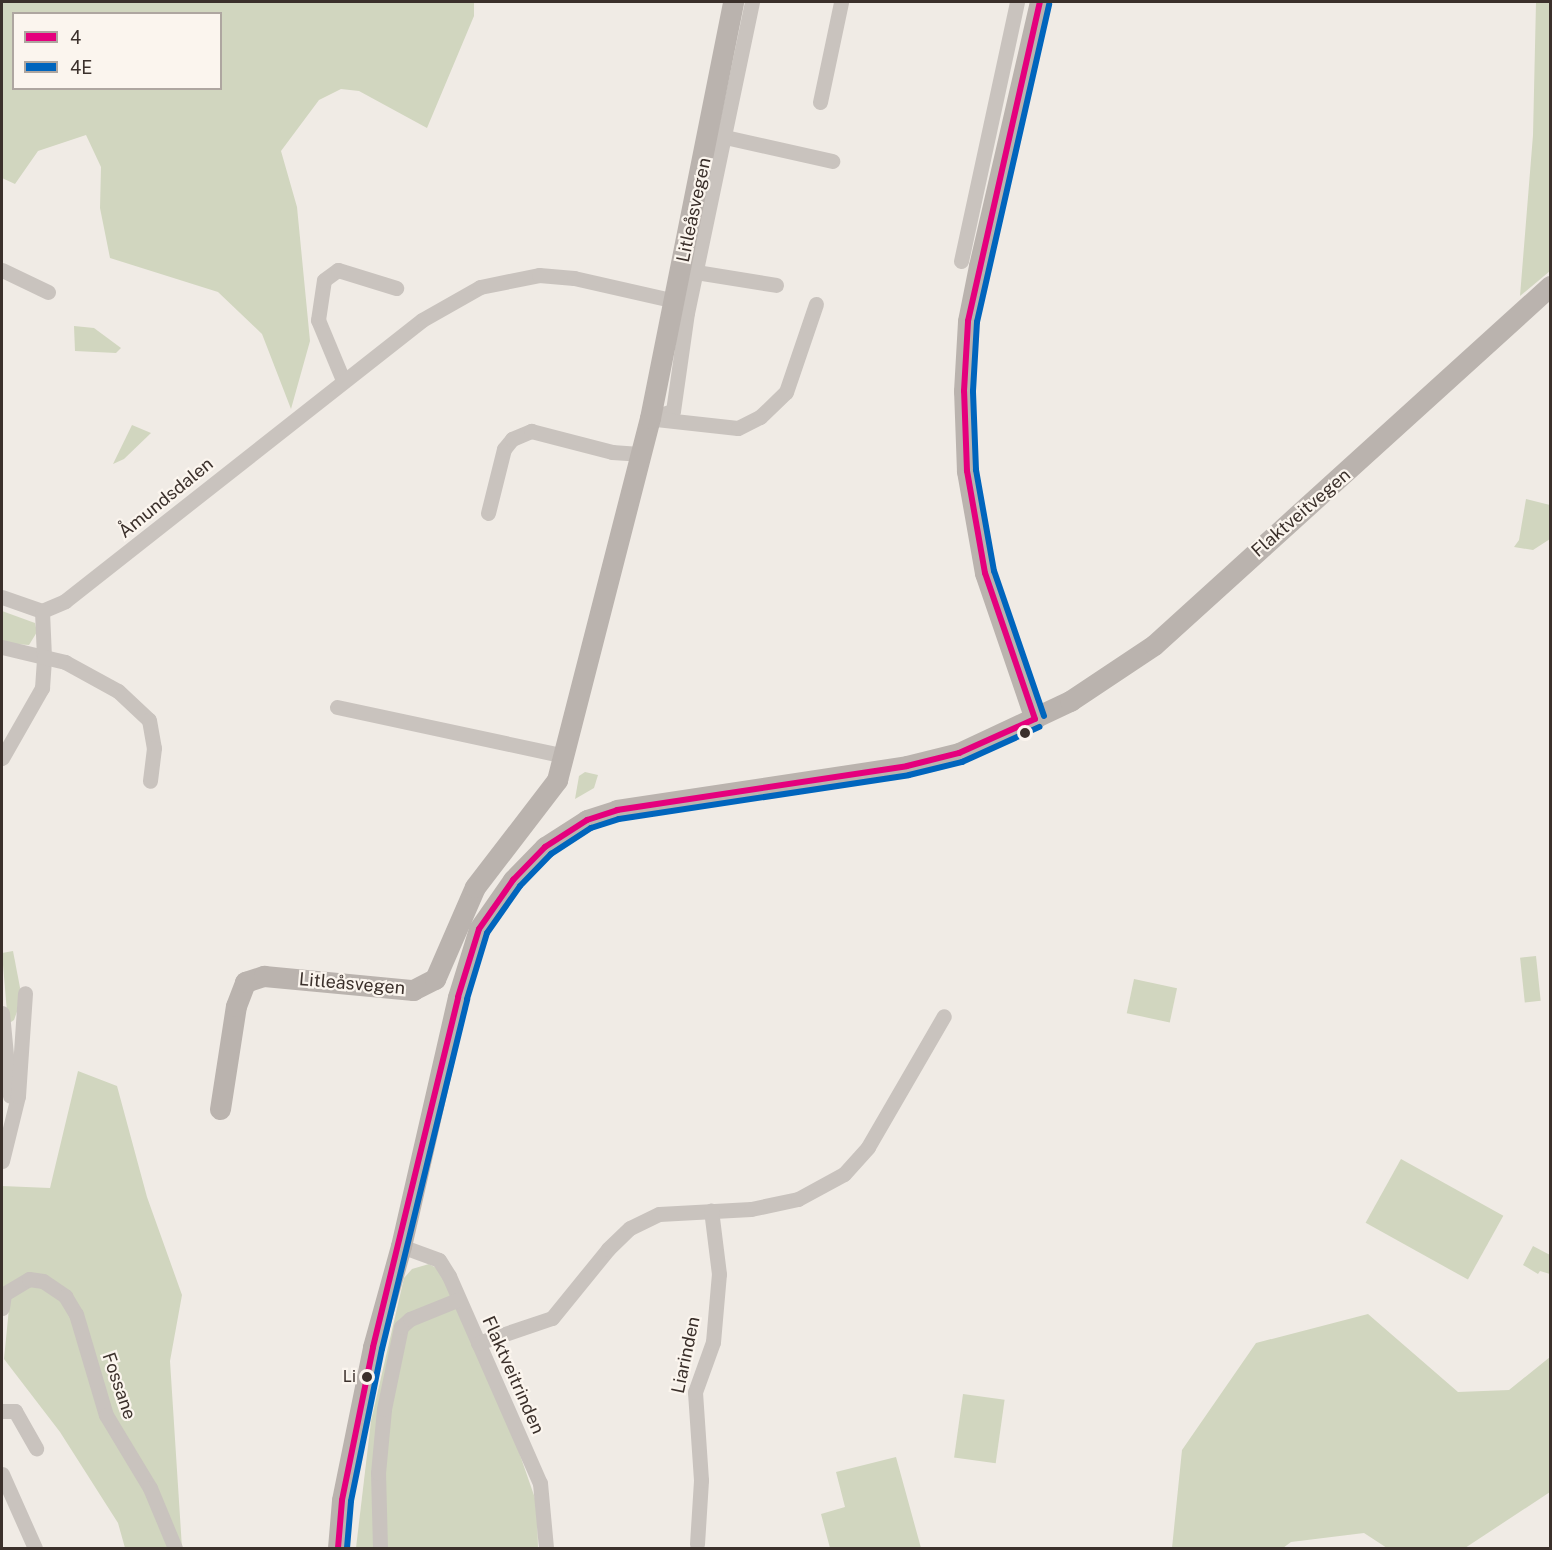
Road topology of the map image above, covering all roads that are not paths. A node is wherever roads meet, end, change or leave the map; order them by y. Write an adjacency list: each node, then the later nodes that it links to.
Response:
1 (733, 2): 16 (main road, Litleåsvegen)
2 (752, 2): 7 (street, Litleåsvegen)
3 (841, 2): 6 (street)
4 (1017, 2): 9 (street)
5 (1040, 2): 27 (main road)
6 (820, 102)
7 (724, 137): 8 (street, Litleåsvegen); 11 (street, Litleåsvegen)
8 (832, 161)
9 (961, 261)
10 (2, 270): 15 (street)
11 (696, 272): 12 (street, Litleåsvegen); 19 (street, Litleåsvegen)
12 (776, 285)
13 (1551, 286): 27 (main road, Flaktveitvegen)
14 (396, 288): 18 (street)
15 (48, 292)
16 (675, 301): 18 (street, Åmundsdalen); 19 (main road, Litleåsvegen)
17 (816, 304): 19 (street)
18 (344, 380): 23 (street, Åmundsdalen)
19 (650, 418): 20 (main road, Litleåsvegen)
20 (639, 454): 21 (street); 28 (main road, Litleåsvegen)
21 (489, 513)
22 (2, 597): 23 (street)
23 (42, 611): 25 (street)
24 (2, 647): 25 (street)
25 (44, 657): 29 (street); 30 (street)
26 (338, 707): 28 (street)
27 (1035, 719): 40 (main road, Flaktveitvegen)
28 (566, 756): 36 (main road, Litleåsvegen)
29 (2, 758)
30 (150, 781)
31 (24, 993): 37 (street)
32 (2, 1013): 34 (street)
33 (944, 1016): 39 (street)
34 (8, 1064): 35 (street); 37 (street)
35 (2, 1082)
36 (220, 1109)
37 (12, 1114): 38 (street)
38 (2, 1161)
39 (711, 1210): 43 (street); 47 (street, Liarinden)
40 (401, 1246): 42 (street, Flaktveitrinden); 50 (main road, Flaktveitvegen)
41 (2, 1298): 49 (street, Fossane)
42 (457, 1300): 43 (street, Flaktveitrinden); 51 (street)
43 (478, 1342): 52 (street, Flaktveitrinden)
44 (2, 1412): 45 (street)
45 (36, 1448)
46 (2, 1474): 48 (street)
47 (698, 1544)
48 (35, 1548)
49 (175, 1548)
50 (338, 1548)
51 (380, 1548)
52 (546, 1548)

